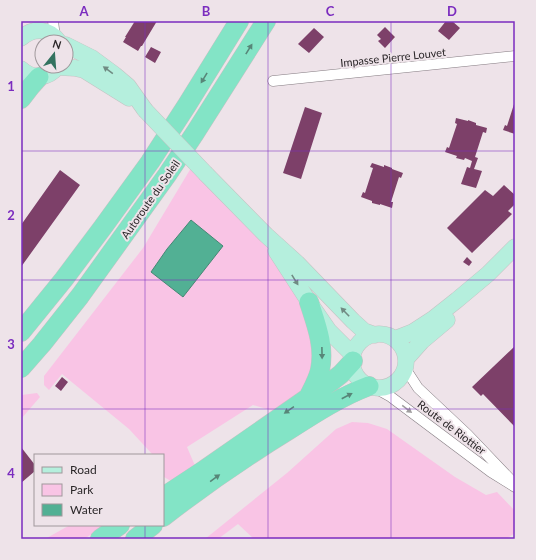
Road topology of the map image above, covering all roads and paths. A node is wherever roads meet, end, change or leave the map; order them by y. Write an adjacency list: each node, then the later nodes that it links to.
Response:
1 (53, 21): 6 (street)
2 (239, 21): 17 (highway, Autoroute du Soleil, one-way to 17)
3 (266, 21): 12 (highway, Autoroute du Soleil, one-way to 3)
4 (28, 31): 5 (main road)
5 (50, 34)
6 (57, 34)
7 (74, 49): 16 (main road, one-way to 7)
8 (515, 56): 14 (street, Impasse Pierre Louvet)
9 (74, 68): 16 (main road)
10 (21, 69): 13 (main road)
11 (49, 74): 13 (main road)
12 (232, 76): 28 (highway, Autoroute du Soleil); 29 (highway)
13 (39, 77): 15 (highway)
14 (273, 81)
15 (21, 99)
16 (145, 109): 18 (main road, bridge)
17 (150, 162): 22 (highway); 23 (highway, Autoroute du Soleil)
18 (266, 235): 21 (main road, one-way to 21); 24 (main road, one-way to 18)
19 (515, 247): 25 (main road)
20 (515, 260): 27 (main road)
21 (309, 302): 26 (main road); 31 (highway, one-way to 31)
22 (21, 313)
23 (21, 332)
24 (375, 335): 25 (main road); 26 (main road)
25 (394, 339): 27 (main road)
26 (353, 358): 30 (main road); 31 (highway)
27 (406, 364): 30 (main road); 32 (street, Route de Riottier)
28 (21, 368)
29 (21, 383)
30 (372, 387): 32 (street, Route de Riottier, one-way to 32); 34 (highway, one-way to 30)
31 (309, 396): 33 (highway, one-way to 33)
32 (515, 486)
33 (164, 496)
34 (164, 516)
35 (119, 526): 37 (highway)
36 (152, 526): 38 (highway)
37 (100, 539)
38 (135, 539)

